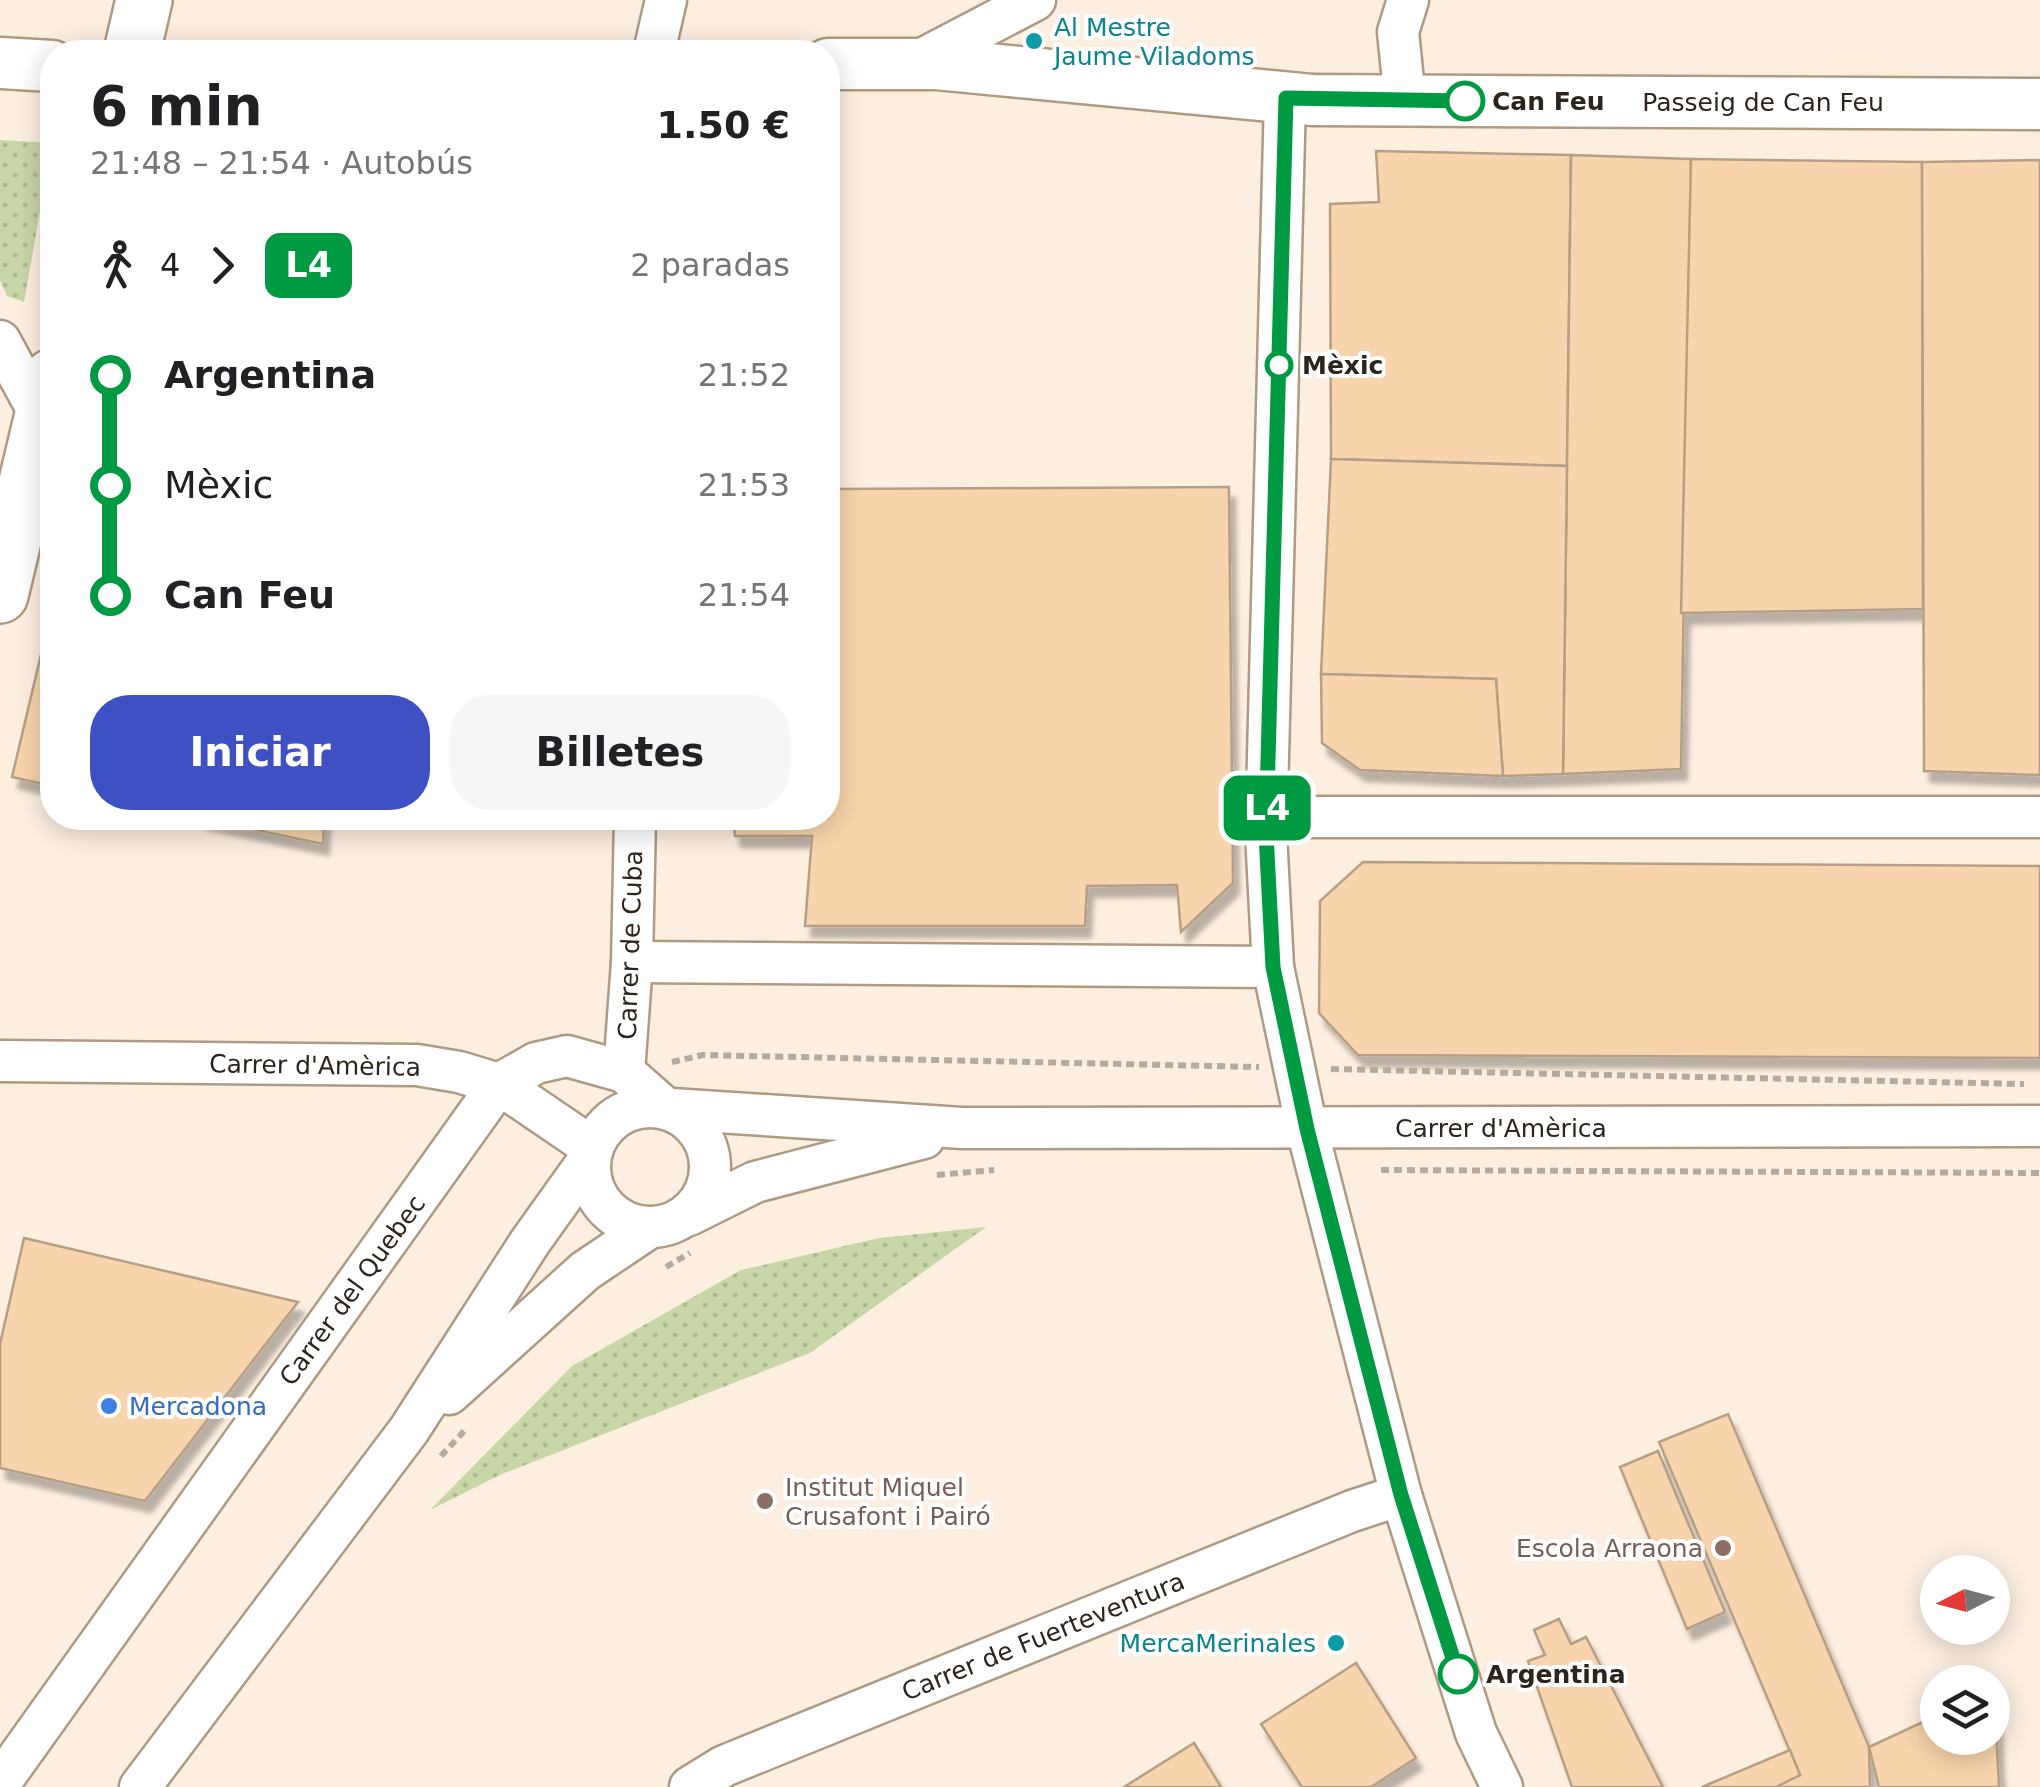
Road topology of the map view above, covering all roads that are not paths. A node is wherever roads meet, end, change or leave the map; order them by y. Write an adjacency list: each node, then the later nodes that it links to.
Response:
1 (144, 0): 5 (main road)
2 (666, 0): 6 (street)
3 (1034, 0): 9 (street)
4 (1408, 0): 12 (street)
5 (135, 40)
6 (657, 40)
7 (0, 63): 10 (street)
8 (840, 64): 9 (street, Passeig de Can Feu)
9 (913, 64): 11 (street, Passeig de Can Feu)
10 (40, 65)
11 (1286, 98): 12 (street, Passeig de Can Feu); 18 (street)
12 (1406, 100): 13 (street, Passeig de Can Feu)
13 (2040, 104)
14 (0, 341): 15 (street)
15 (40, 389)
16 (40, 427): 17 (main road)
17 (0, 596)
18 (1267, 817): 19 (street); 22 (street)
19 (2040, 818)
20 (635, 830): 21 (street, Carrer de Cuba)
21 (632, 962): 22 (street); 24 (street, Carrer de Cuba)
22 (1273, 967): 29 (street)
23 (0, 1061): 25 (street, Carrer d'Amèrica)
24 (624, 1072): 25 (street); 26 (street)
25 (498, 1084): 30 (street); 35 (street, Carrer del Quebec)
26 (669, 1109): 28 (street, Carrer d'Amèrica); 30 (street); 32 (street)
27 (2040, 1126): 29 (street, Carrer d'Amèrica)
28 (962, 1128): 29 (street, Carrer d'Amèrica); 32 (street, Carrer d'Amèrica)
29 (1307, 1129): 34 (street)
30 (592, 1153): 31 (street); 33 (street)
31 (649, 1228): 32 (street); 33 (street)
32 (694, 1232)
33 (410, 1430): 36 (street)
34 (1401, 1495): 37 (street, Carrer de Fuerteventura); 38 (street)
35 (0, 1783)
36 (140, 1787)
37 (690, 1787)
38 (1502, 1787)

